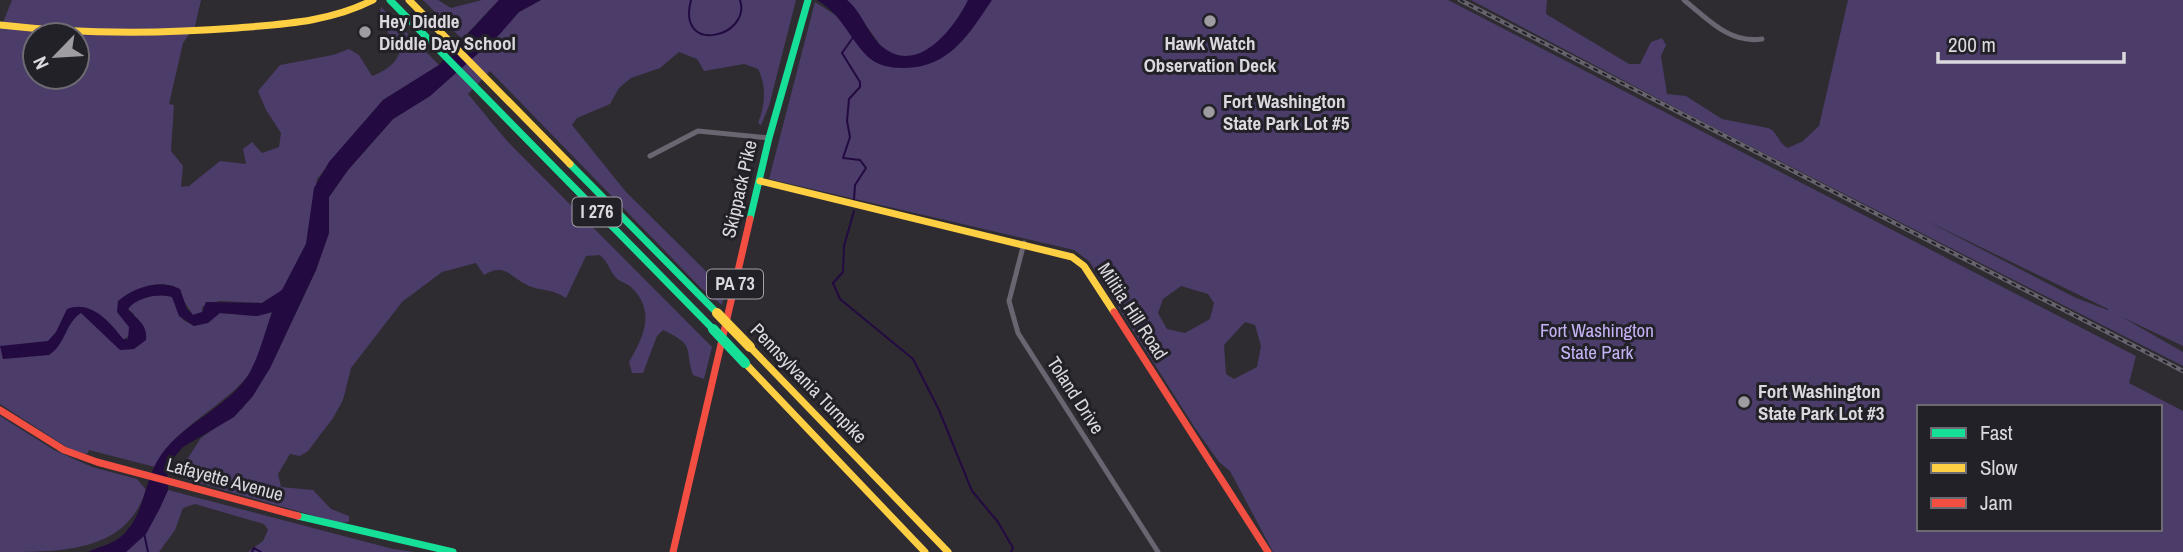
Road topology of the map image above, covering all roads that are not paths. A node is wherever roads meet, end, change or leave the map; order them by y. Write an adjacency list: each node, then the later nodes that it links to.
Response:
1 (373, 0): 6 (main road)
2 (390, 0): 15 (main road, Pennsylvania Turnpike / I 276, bridge)
3 (808, 0): 8 (main road, Skippack Pike / PA 73)
4 (1684, 0): 7 (street)
5 (411, 3): 16 (main road, Pennsylvania Turnpike / I 276, bridge)
6 (0, 25)
7 (1762, 39)
8 (769, 138): 9 (street); 10 (main road, Skippack Pike / PA 73)
9 (650, 156)
10 (760, 181): 11 (main road, Militia Hill Road); 14 (main road, Skippack Pike / PA 73)
11 (1024, 243): 17 (street, Toland Drive); 18 (main road, Militia Hill Road)
12 (0, 410): 13 (main road, Lafayette Avenue)
13 (453, 552)
14 (673, 552)
15 (925, 552)
16 (947, 552)
17 (1158, 552)
18 (1268, 552)

